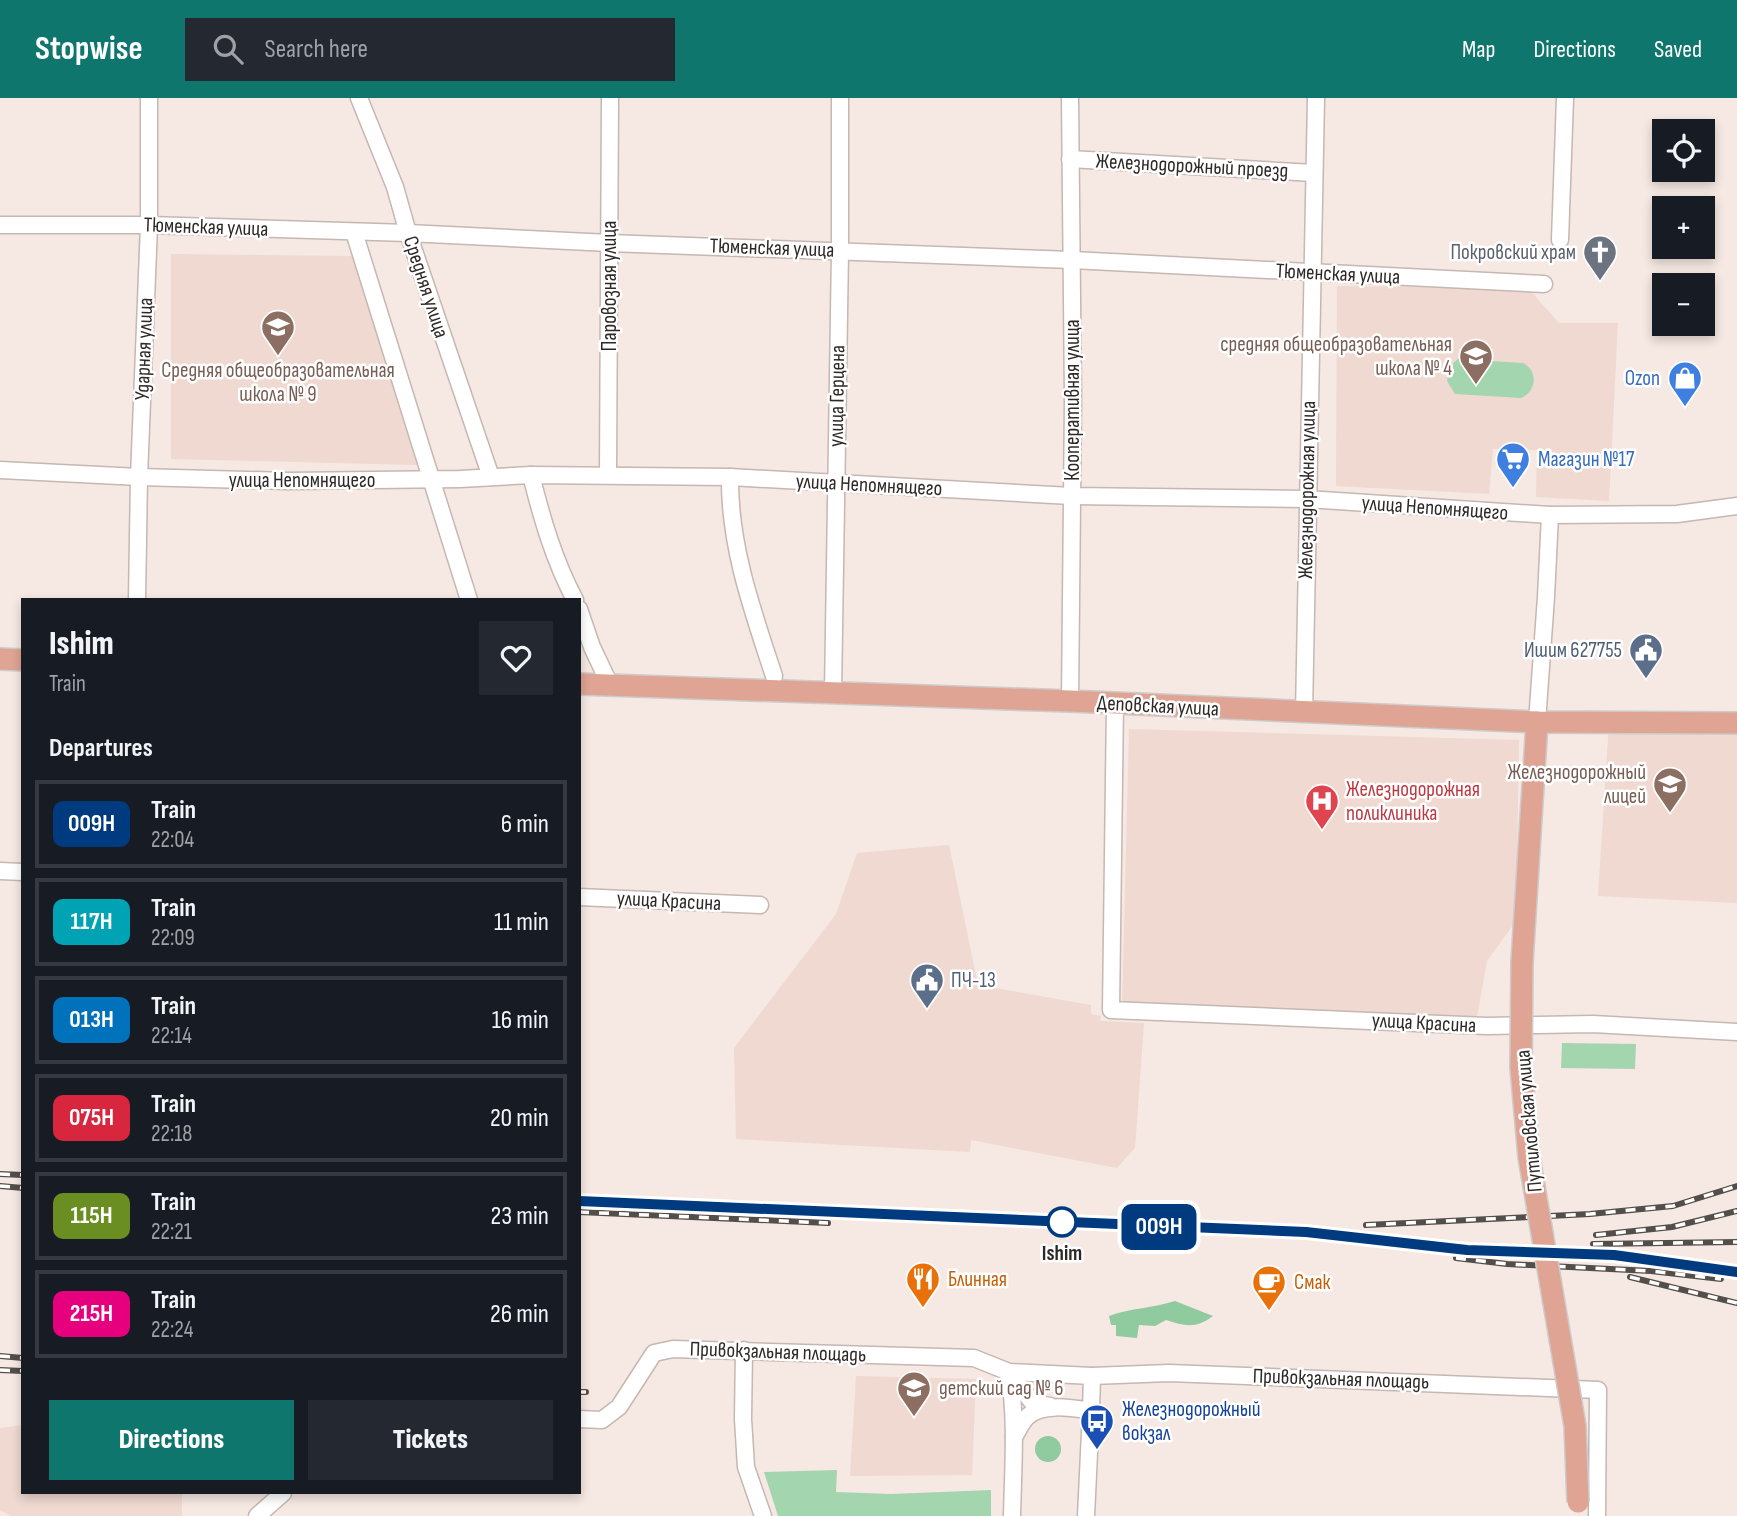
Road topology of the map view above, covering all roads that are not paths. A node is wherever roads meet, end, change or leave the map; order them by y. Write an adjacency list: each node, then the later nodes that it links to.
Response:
1 (149, 98): 11 (street, Ударная улица)
2 (359, 98): 13 (street, Средняя улица)
3 (610, 98): 15 (street, Паровозная улица)
4 (840, 98): 16 (street, улица Герцена)
5 (1070, 98): 8 (street, Кооперативная улица)
6 (1316, 98): 9 (street, Железнодорожная улица)
7 (1565, 98): 14 (street)
8 (1070, 159): 9 (street, Железнодорожный проезд); 17 (street, Кооперативная улица)
9 (1313, 173): 18 (street, Железнодорожная улица)
10 (0, 225): 11 (street, Тюменская улица)
11 (149, 225): 12 (street, Тюменская улица); 23 (street, Ударная улица)
12 (354, 232): 13 (street, Тюменская улица); 26 (street)
13 (408, 233): 15 (street, Тюменская улица); 24 (street, Средняя улица)
14 (1560, 240)
15 (609, 243): 16 (street, Тюменская улица); 22 (street, Паровозная улица)
16 (840, 251): 17 (street, Тюменская улица); 27 (street, улица Герцена)
17 (1073, 260): 18 (street, Тюменская улица); 28 (street, Кооперативная улица)
18 (1311, 272): 19 (street, Тюменская улица); 29 (street, Железнодорожная улица)
19 (1544, 284)
20 (0, 470): 23 (street, улица Непомнящего)
21 (531, 475): 22 (street, улица Непомнящего); 24 (street, улица Непомнящего); 34 (street)
22 (608, 475): 25 (street, улица Непомнящего)
23 (139, 477): 26 (street, улица Непомнящего); 32 (street, Ударная улица)
24 (491, 477): 26 (street, улица Непомнящего)
25 (730, 477): 27 (street, улица Непомнящего); 38 (street)
26 (431, 480): 33 (street)
27 (836, 484): 28 (street, улица Непомнящего); 41 (street, улица Герцена)
28 (1071, 496): 29 (street, улица Непомнящего); 42 (street, Кооперативная улица)
29 (1307, 499): 31 (street, улица Непомнящего); 44 (street, Железнодорожная улица)
30 (1737, 506): 31 (street, улица Непомнящего)
31 (1550, 515): 45 (street)
32 (137, 598)
33 (468, 598)
34 (574, 598)
35 (581, 614): 40 (street)
36 (0, 659): 37 (main road)
37 (21, 660)
38 (774, 676)
39 (581, 684): 40 (main road, Деповская улица)
40 (610, 685): 41 (main road, Деповская улица)
41 (833, 693): 42 (main road, Деповская улица)
42 (1070, 701): 43 (main road, Деповская улица)
43 (1115, 703): 44 (main road, Деповская улица); 51 (street, улица Красина)
44 (1304, 713): 45 (main road, Деповская улица)
45 (1536, 722): 46 (main road, Деповская улица); 60 (main road, Путиловская улица, bridge)
46 (1737, 723)
47 (0, 871): 48 (street)
48 (21, 872)
49 (581, 897): 50 (street, улица Красина)
50 (760, 905)
51 (1737, 1032)
52 (744, 1350): 53 (street, Привокзальная площадь); 57 (street, Привокзальная площадь); 62 (street)
53 (1009, 1372): 54 (street, Привокзальная площадь); 55 (street); 58 (street)
54 (1092, 1376): 56 (street); 65 (street, Привокзальная площадь)
55 (1057, 1408): 56 (street); 58 (street)
56 (1091, 1411): 64 (street)
57 (581, 1419)
58 (1014, 1437): 63 (street)
59 (282, 1494): 61 (street)
60 (1578, 1509)
61 (257, 1516)
62 (762, 1516)
63 (1012, 1516)
64 (1086, 1516)
65 (1597, 1516)

